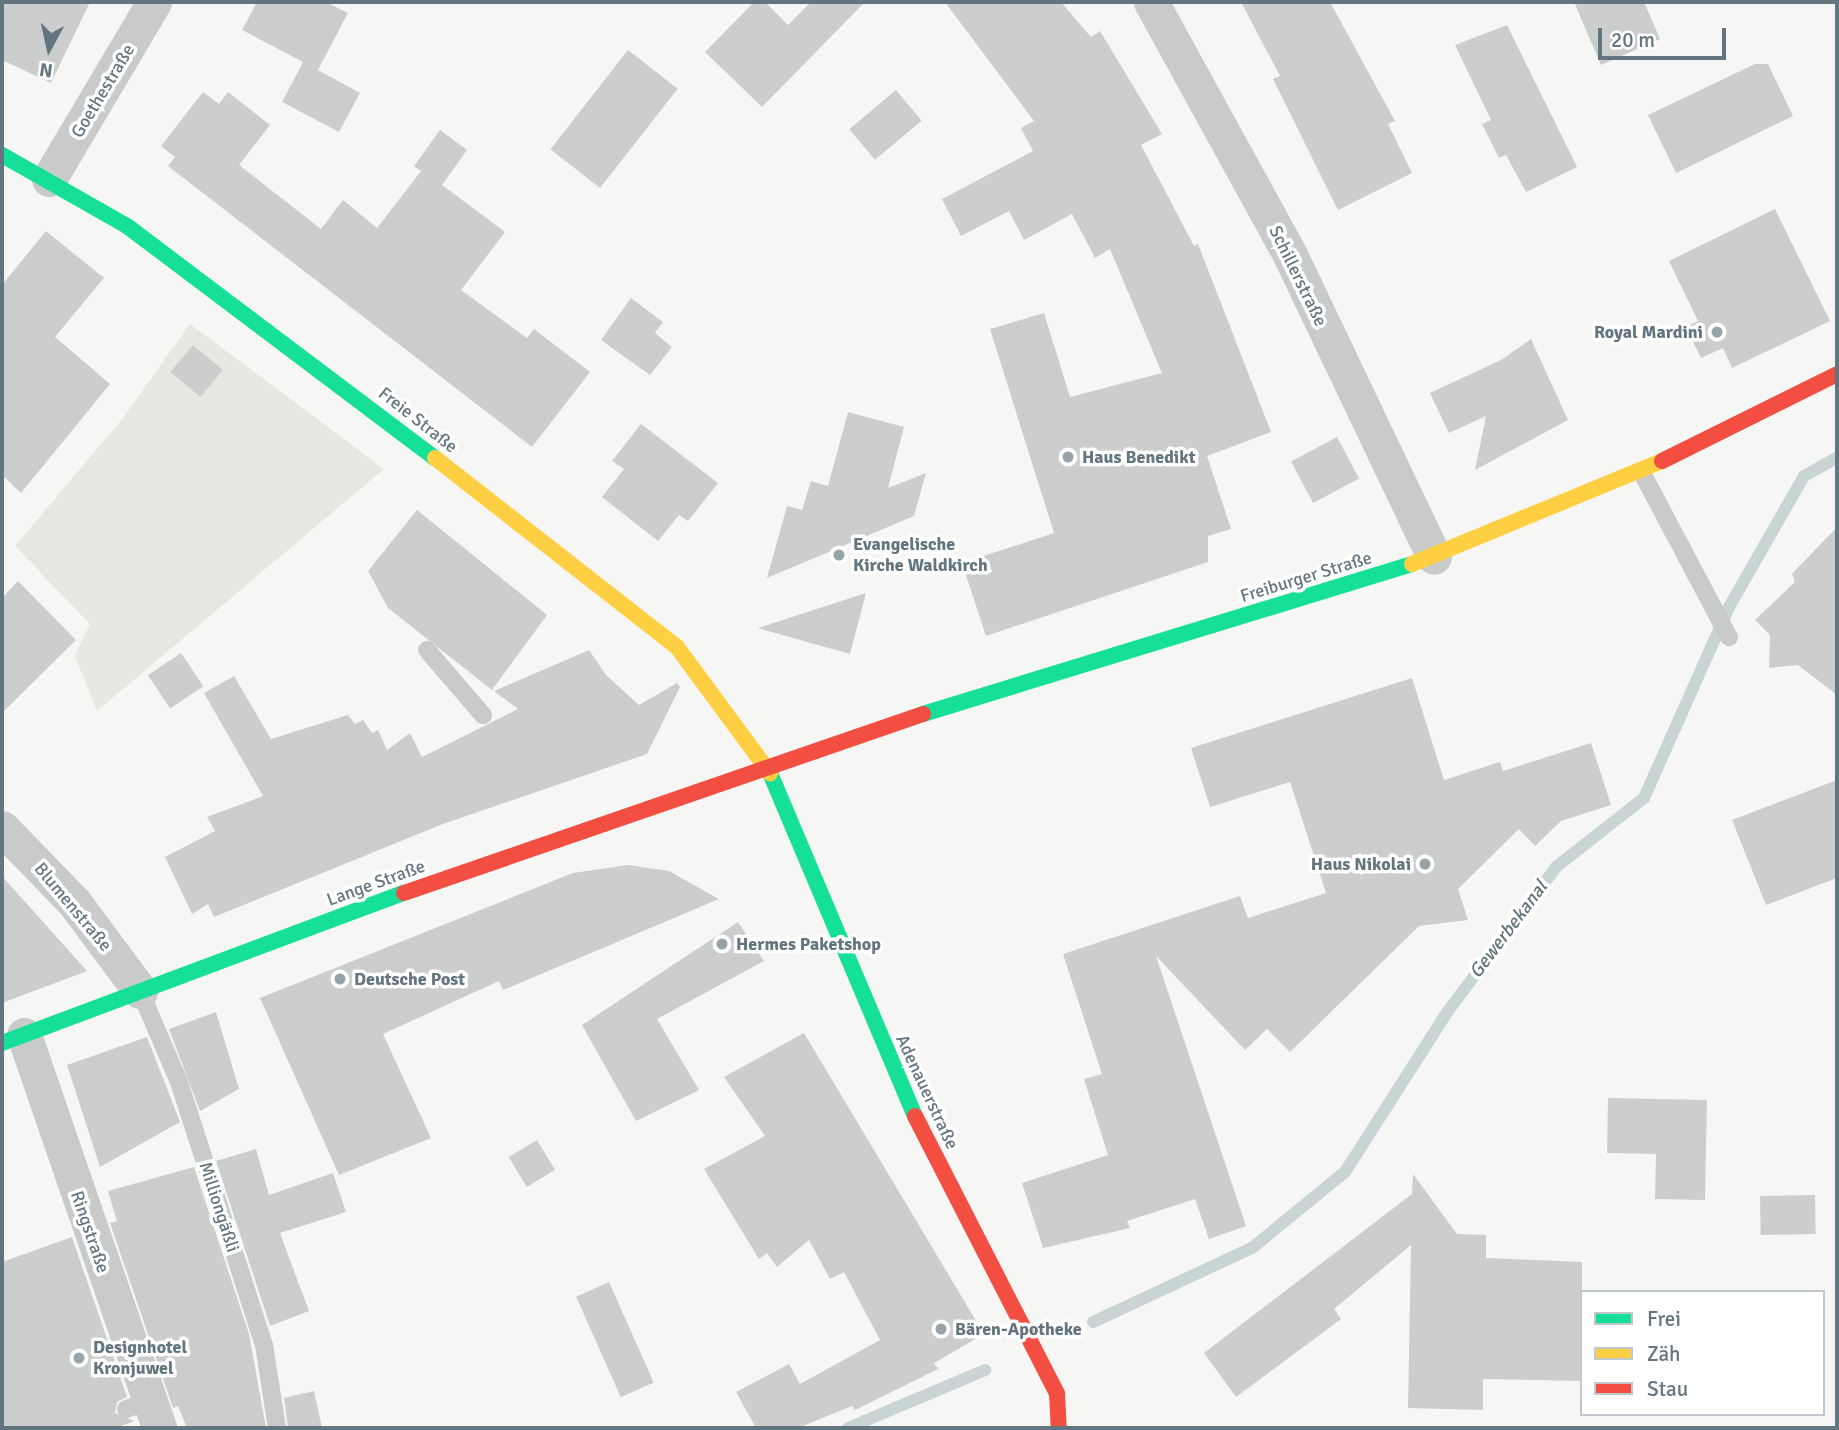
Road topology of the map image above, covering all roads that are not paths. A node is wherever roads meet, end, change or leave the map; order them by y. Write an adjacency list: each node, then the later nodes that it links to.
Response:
1 (154, 2): 4 (street, Goethestraße)
2 (1151, 2): 7 (street, Schillerstraße)
3 (2, 155): 4 (street, Freie Straße)
4 (49, 178): 11 (street, Freie Straße)
5 (1837, 374): 6 (street, Freiburger Straße)
6 (1641, 471): 7 (street, Freiburger Straße); 8 (lane)
7 (1434, 556): 11 (street, Freiburger Straße)
8 (1729, 637)
9 (428, 650): 10 (lane)
10 (482, 715)
11 (767, 767): 13 (street, Lange Straße); 17 (street, Adenauerstraße)
12 (2, 828): 13 (street, Blumenstraße)
13 (139, 991): 14 (street, Lange Straße); 16 (lane, Milliongäßli)
14 (13, 1039): 15 (street, Ringstraße)
15 (144, 1413)
16 (277, 1428)
17 (1059, 1428)

